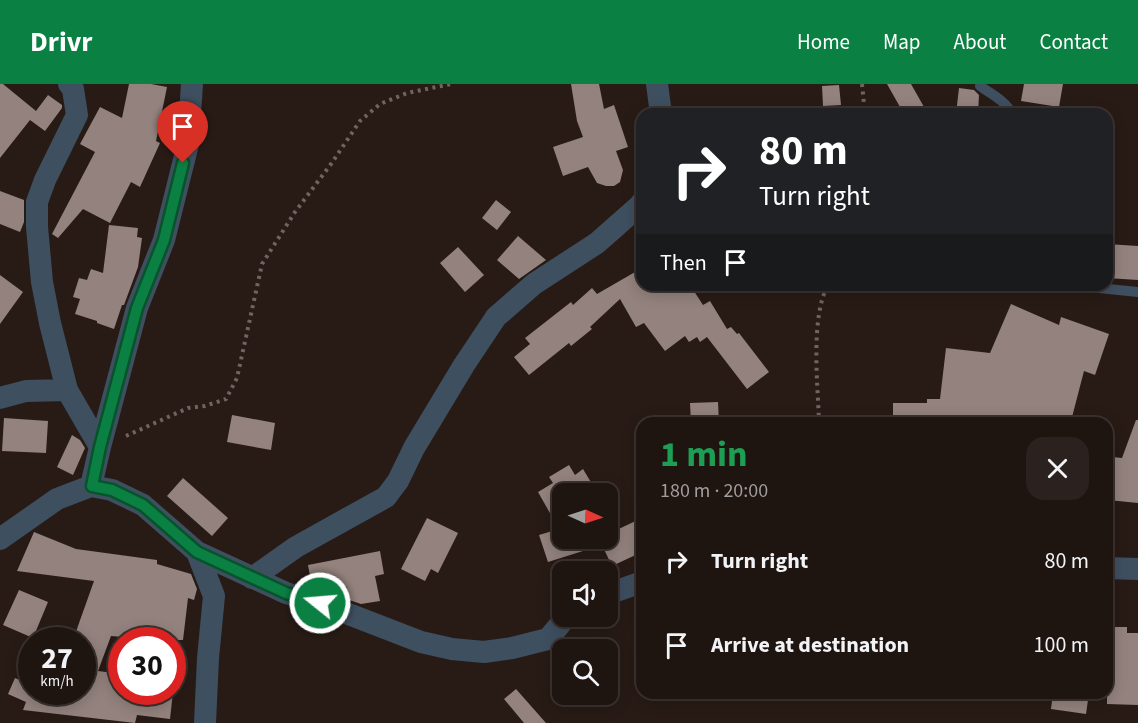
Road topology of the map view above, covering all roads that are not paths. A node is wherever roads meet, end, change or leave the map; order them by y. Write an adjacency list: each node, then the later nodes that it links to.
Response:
1 (69, 84): 10 (street)
2 (192, 84): 12 (street)
3 (657, 84): 5 (street)
4 (980, 86): 6 (lane)
5 (660, 108)
6 (1009, 108)
7 (636, 209): 18 (street)
8 (1113, 289): 9 (lane)
9 (1138, 292)
10 (67, 390): 11 (street); 12 (street)
11 (0, 398)
12 (100, 447): 13 (street)
13 (92, 486): 14 (street); 15 (street)
14 (0, 539)
15 (197, 552): 18 (street); 22 (street)
16 (1113, 567): 17 (street)
17 (1138, 569)
18 (252, 578): 21 (street)
19 (636, 584): 20 (street)
20 (618, 590)
21 (558, 627)
22 (205, 723)

